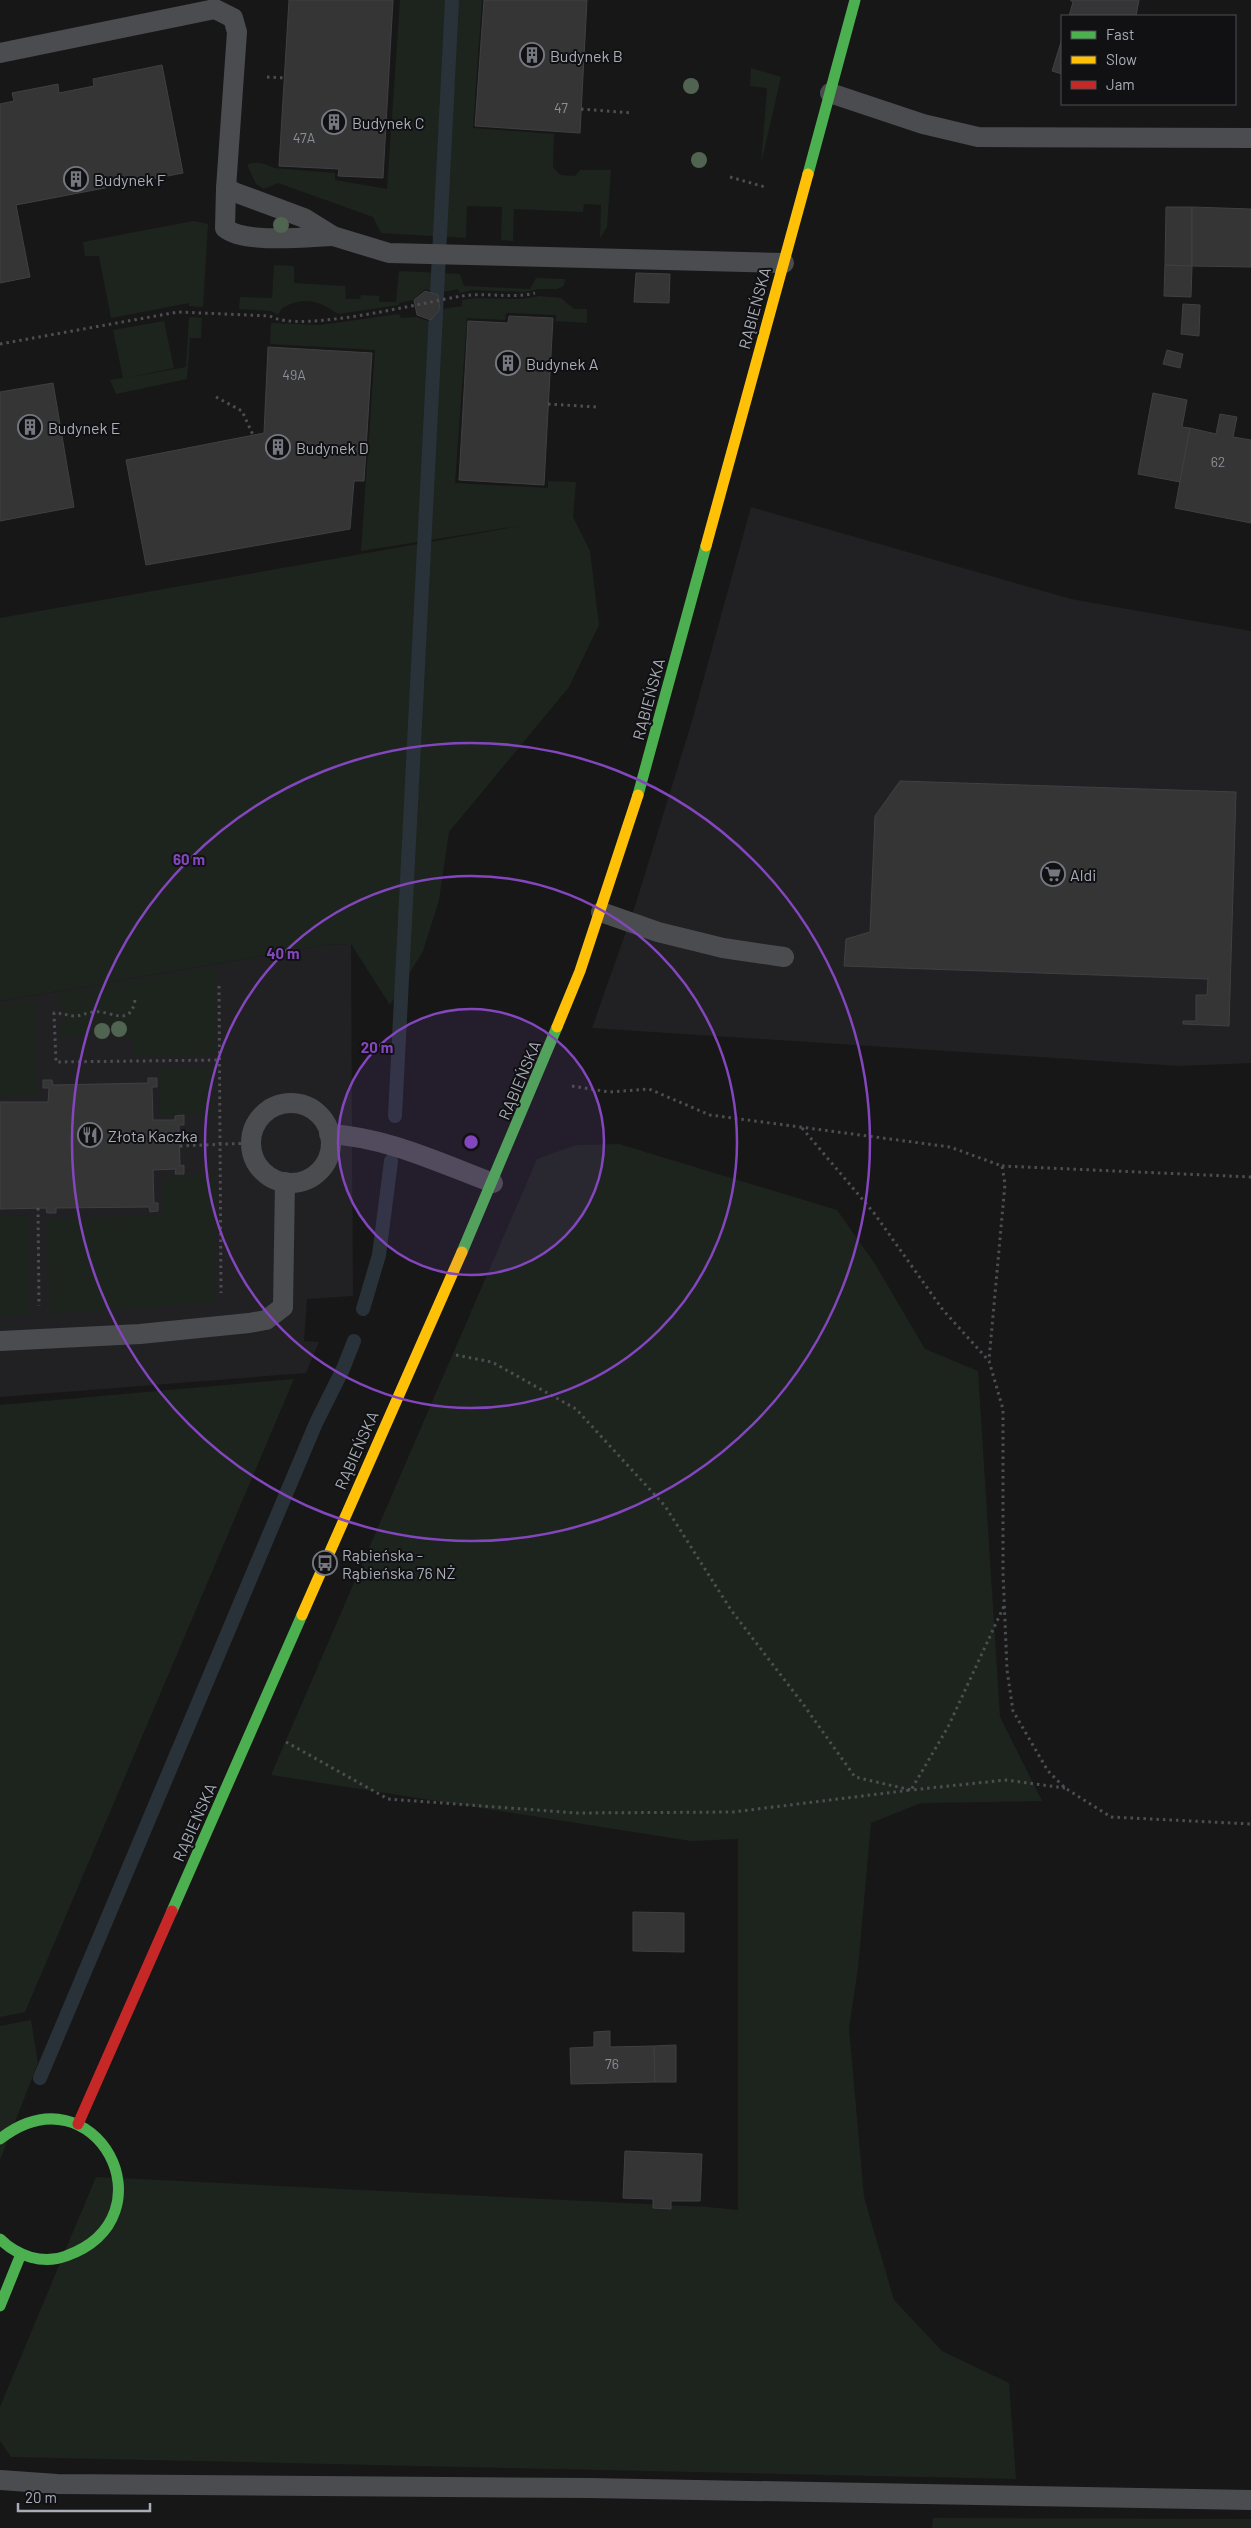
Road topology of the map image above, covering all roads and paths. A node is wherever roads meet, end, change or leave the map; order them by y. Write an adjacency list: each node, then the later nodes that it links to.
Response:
1 (855, 0): 3 (street, RĄBIEŃSKA)
2 (0, 52): 7 (lane)
3 (830, 93): 6 (lane); 9 (street, RĄBIEŃSKA)
4 (582, 110): 5 (path)
5 (632, 113)
6 (1251, 138)
7 (226, 188): 8 (lane); 8 (lane)
8 (333, 236): 9 (lane)
9 (784, 263): 16 (street, RĄBIEŃSKA)
10 (461, 296): 11 (path)
11 (0, 344)
12 (216, 397): 15 (path)
13 (548, 404): 14 (path)
14 (596, 407)
15 (253, 435)
16 (601, 912): 17 (lane); 21 (street, RĄBIEŃSKA)
17 (784, 957)
18 (219, 986): 20 (path)
19 (135, 1000): 20 (path)
20 (219, 1060): 25 (path)
21 (537, 1080): 22 (path); 30 (street, RĄBIEŃSKA)
22 (802, 1128): 27 (path); 36 (path)
23 (329, 1134): 24 (lane); 29 (lane); 30 (lane)
24 (251, 1143): 25 (path); 29 (lane)
25 (220, 1144): 26 (path); 32 (path)
26 (180, 1146)
27 (1002, 1166): 28 (path); 36 (path)
28 (1251, 1176)
29 (285, 1182): 32 (lane)
30 (493, 1183): 35 (street, RĄBIEŃSKA)
31 (38, 1208): 33 (path)
32 (221, 1326): 33 (lane)
33 (39, 1339): 34 (lane)
34 (0, 1341)
35 (419, 1348): 38 (street, RĄBIEŃSKA); 40 (path)
36 (989, 1360): 37 (path)
37 (1004, 1606): 39 (path); 40 (path)
38 (255, 1724): 40 (path); 42 (street, RĄBIEŃSKA)
39 (1065, 1788): 40 (path); 41 (path)
40 (911, 1790)
41 (1251, 1824)
42 (78, 2124): 43 (street); 45 (street)
43 (0, 2139)
44 (0, 2239): 45 (street)
45 (22, 2254): 46 (street)
46 (0, 2306)
47 (0, 2480): 48 (lane)
48 (1251, 2500)

